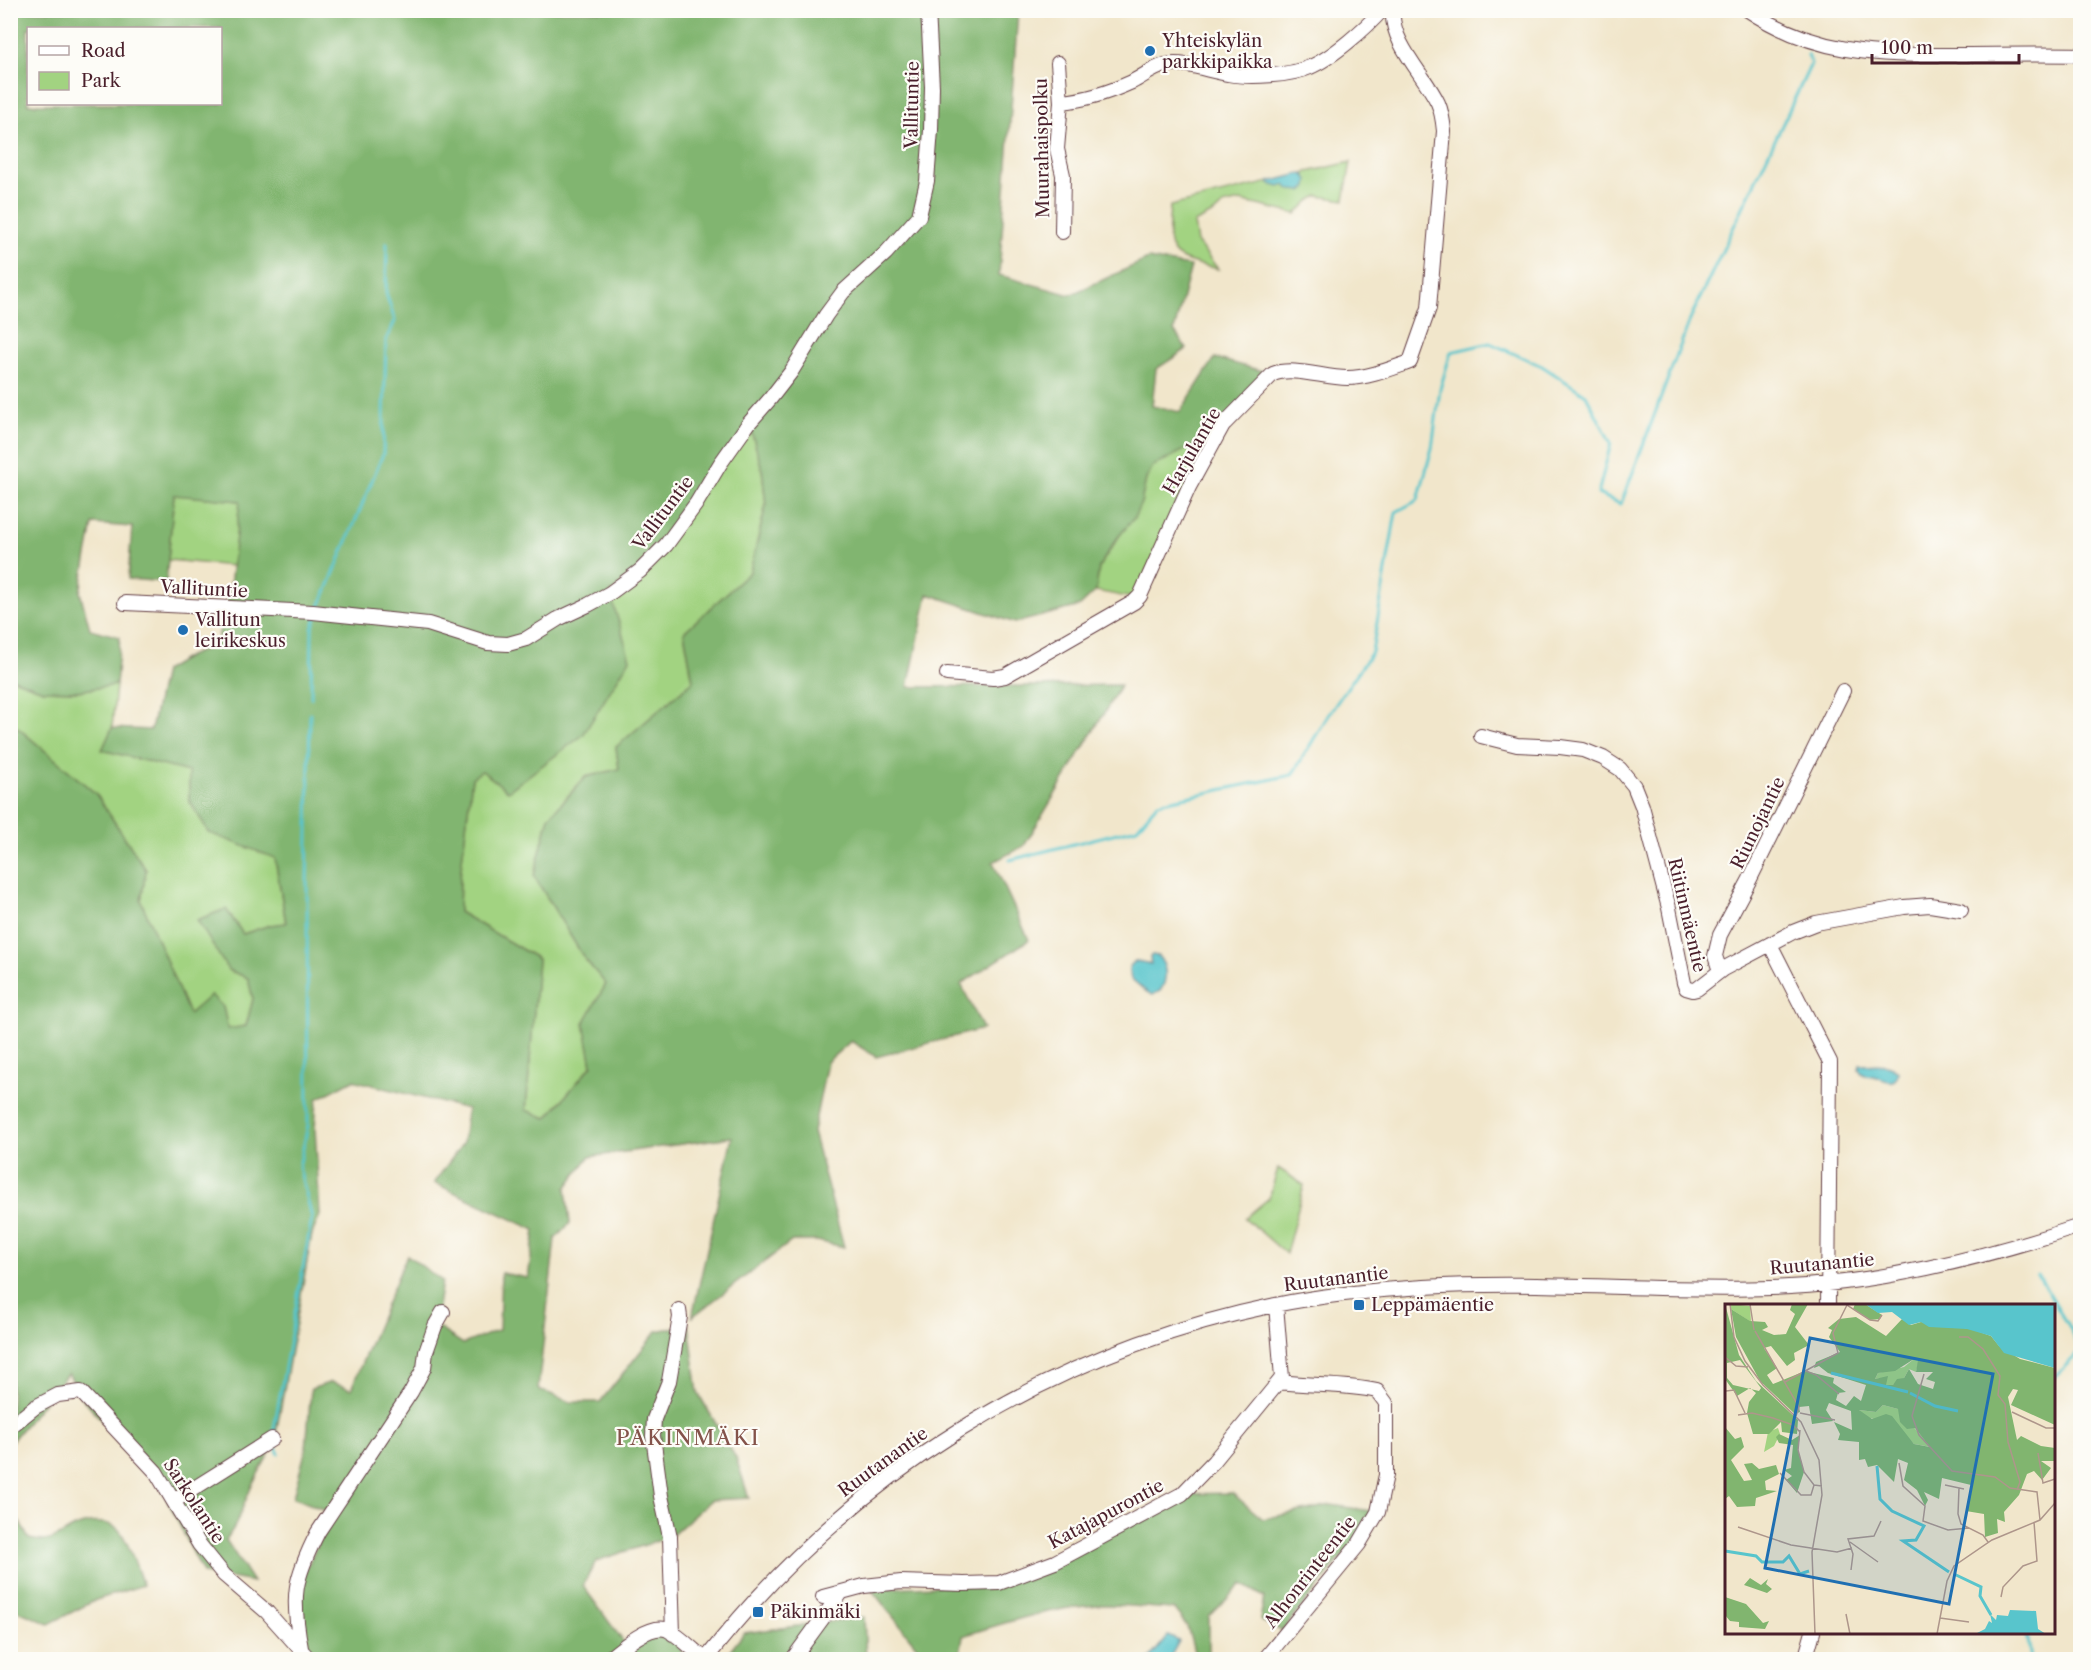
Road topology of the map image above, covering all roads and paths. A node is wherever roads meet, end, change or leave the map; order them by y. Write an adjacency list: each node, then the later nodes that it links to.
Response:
1 (928, 10): 9 (street, Vallituntie)
2 (1382, 10): 7 (street)
3 (1393, 10): 10 (street, Harjulantie)
4 (1748, 10): 5 (street)
5 (2080, 55)
6 (1059, 63): 7 (street, Muurahaispolku)
7 (1061, 102): 8 (street, Muurahaispolku)
8 (1062, 232)
9 (125, 603)
10 (947, 674)
11 (1843, 692): 15 (street, Riunojantie)
12 (1481, 736): 15 (street, Riitinmäentie)
13 (1961, 910): 14 (street, Riitinmäentie)
14 (1770, 944): 15 (street, Riitinmäentie); 17 (street)
15 (1720, 971)
16 (2080, 1226): 17 (street, Ruutanantie)
17 (1828, 1283): 18 (street); 19 (street, Ruutanantie)
18 (1828, 1304)
19 (1276, 1305): 22 (street); 32 (street, Ruutanantie)
20 (679, 1310): 28 (street)
21 (443, 1312): 30 (street)
22 (1279, 1382): 26 (street, Katajapurontie); 34 (street, Alhonrinteentie)
23 (10, 1426): 25 (street, Sarkolantie)
24 (272, 1439): 25 (street)
25 (174, 1501): 30 (street, Sarkolantie)
26 (841, 1593): 27 (street, Katajapurontie); 33 (street)
27 (823, 1597)
28 (673, 1634): 31 (street); 32 (street)
29 (1812, 1634): 35 (street)
30 (305, 1655)
31 (607, 1659)
32 (705, 1659)
33 (792, 1659)
34 (1264, 1659)
35 (1805, 1659)

